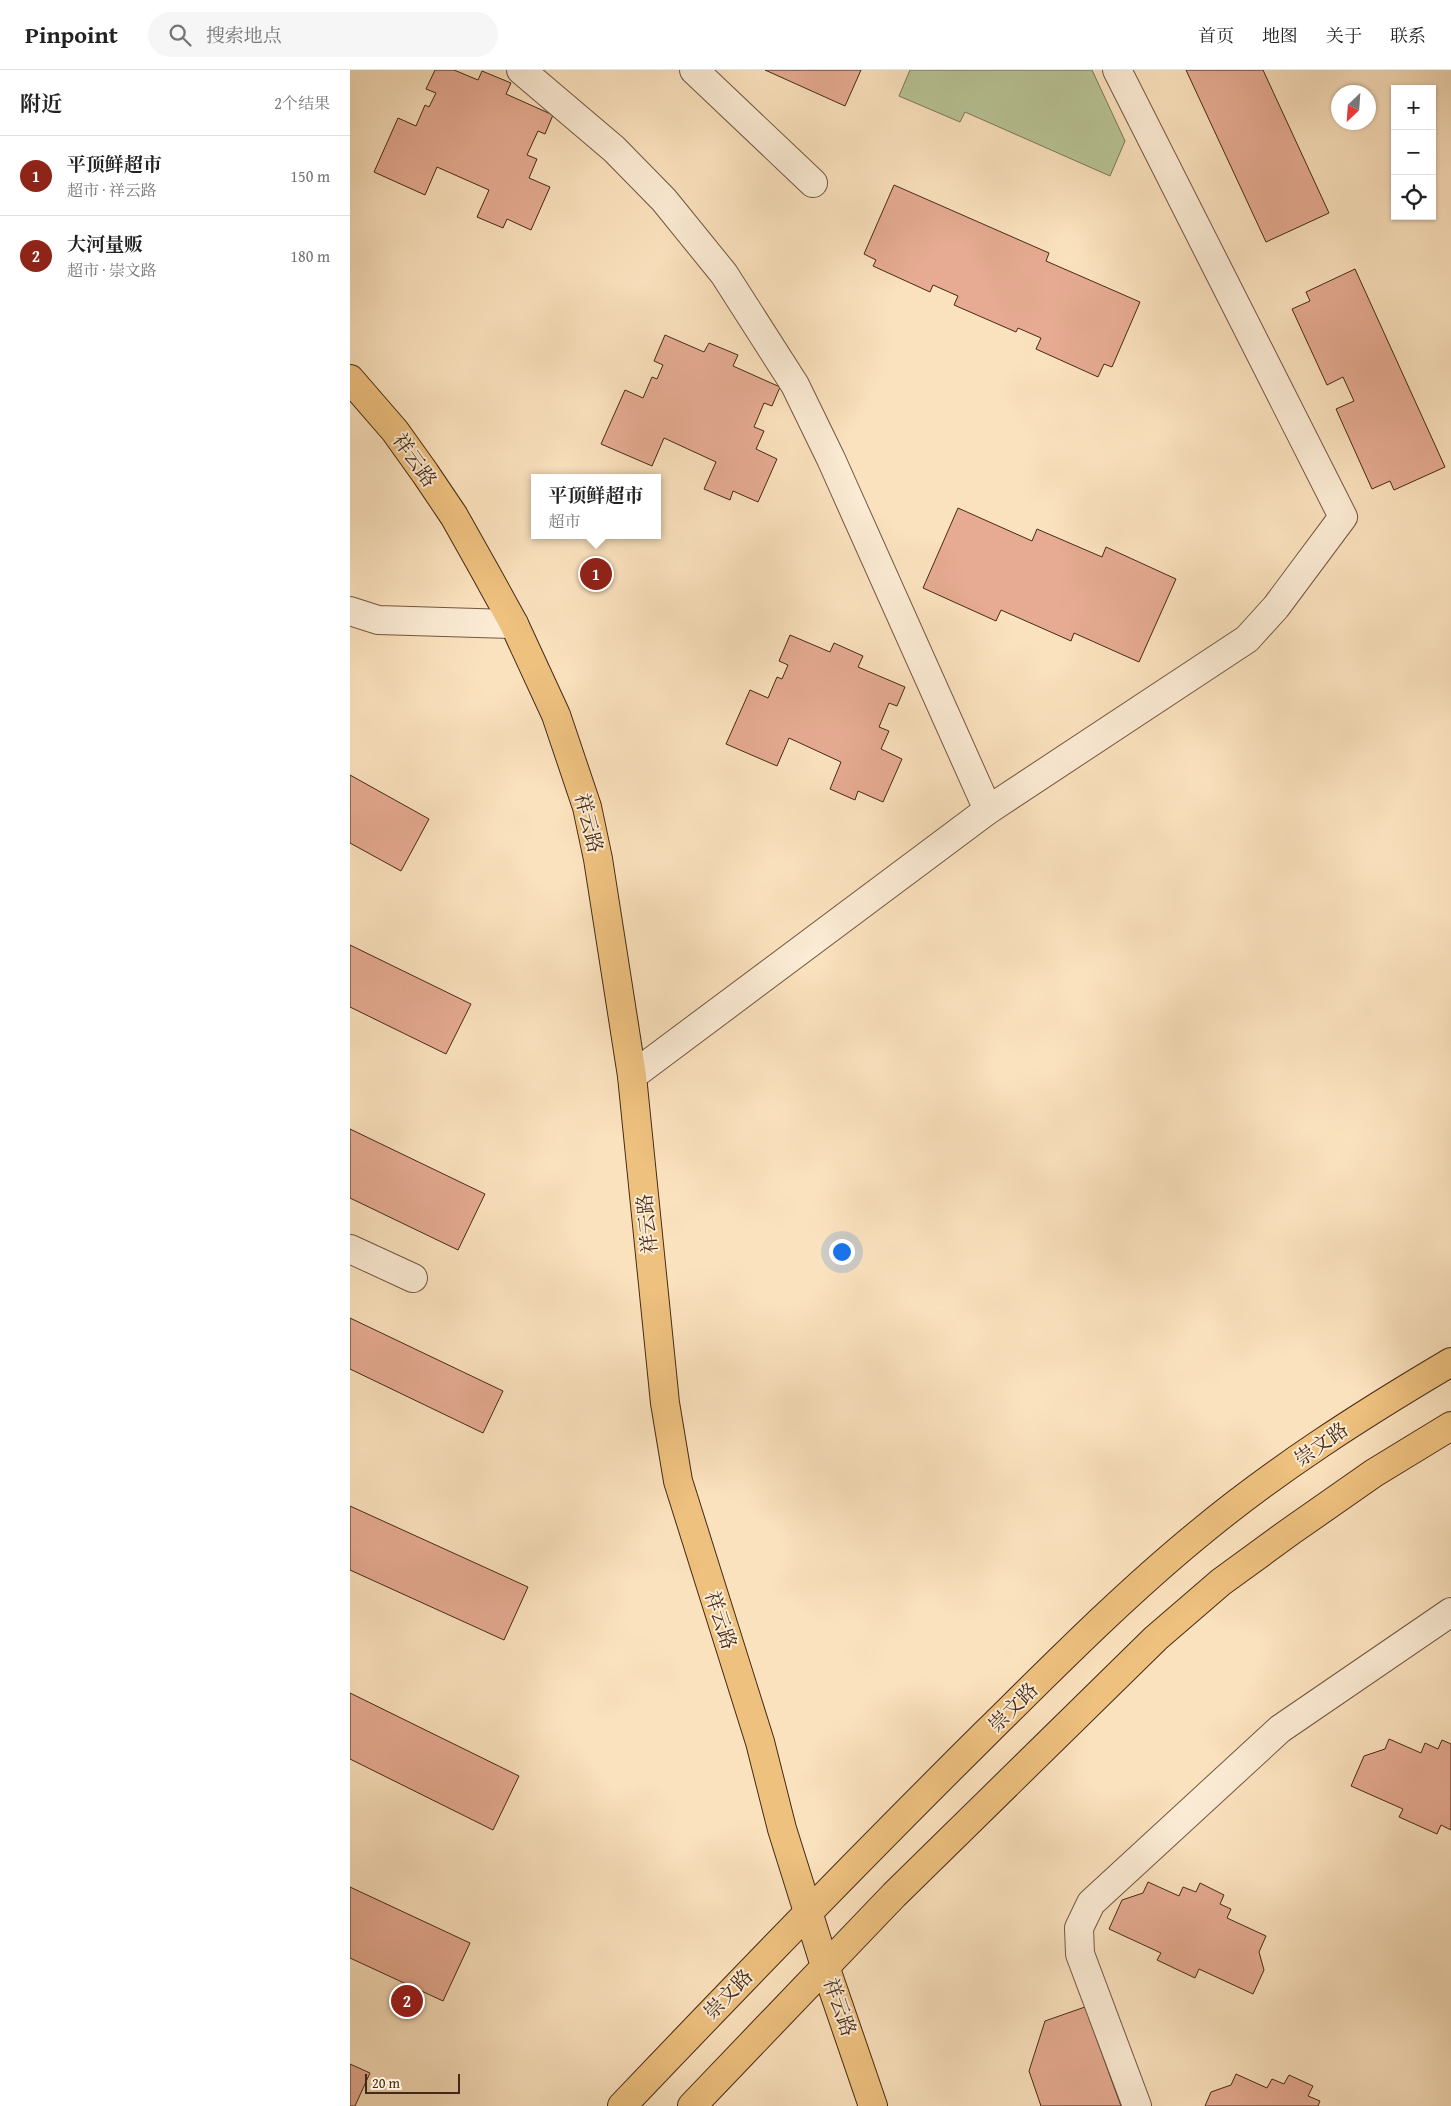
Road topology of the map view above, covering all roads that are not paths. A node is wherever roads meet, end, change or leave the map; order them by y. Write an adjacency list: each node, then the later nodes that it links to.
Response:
1 (521, 70): 8 (street)
2 (694, 70): 4 (street)
3 (1117, 70): 8 (street)
4 (813, 183)
5 (350, 379): 7 (main road, 祥云路)
6 (350, 611): 7 (street)
7 (514, 624): 9 (main road, 祥云路)
8 (988, 810): 9 (street)
9 (632, 1076): 15 (main road, 祥云路)
10 (350, 1249): 11 (street)
11 (413, 1278)
12 (1451, 1362): 15 (main road, 崇文路)
13 (1451, 1426): 16 (main road)
14 (1451, 1612): 20 (street)
15 (809, 1910): 16 (main road, 祥云路); 17 (main road, 崇文路)
16 (825, 1966): 18 (main road); 19 (main road, 祥云路)
17 (622, 2106)
18 (692, 2106)
19 (873, 2106)
20 (1136, 2106)

